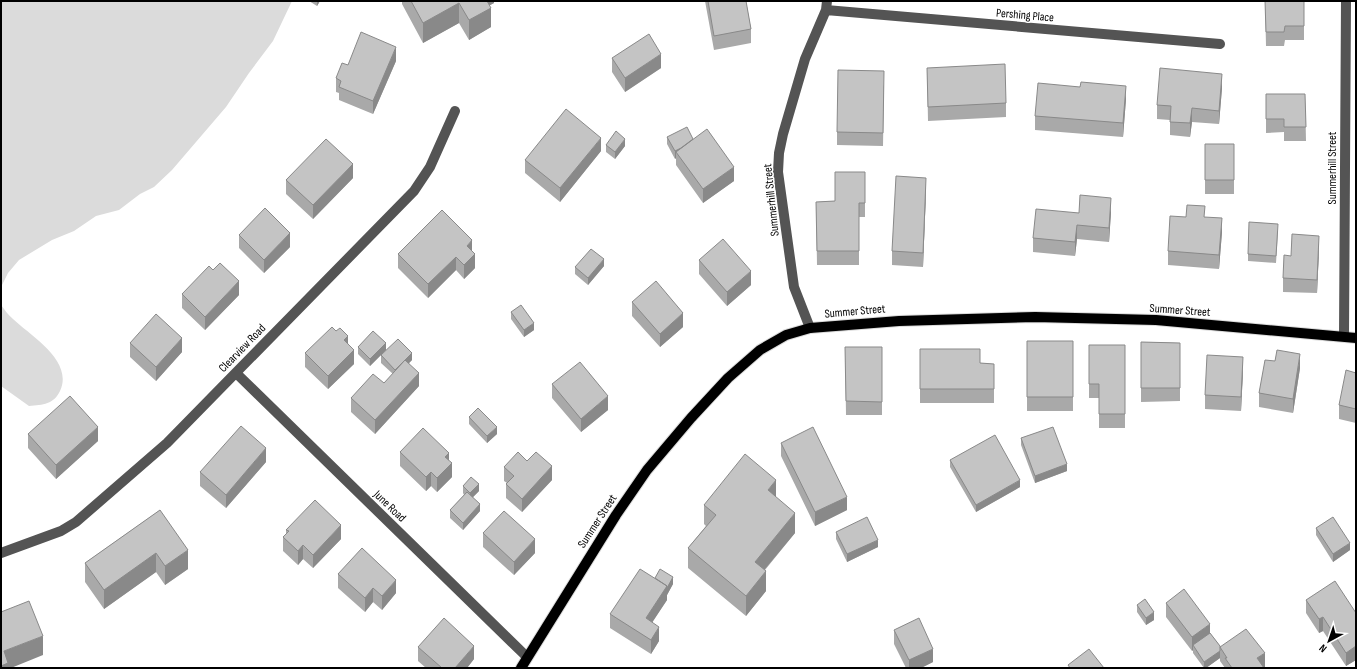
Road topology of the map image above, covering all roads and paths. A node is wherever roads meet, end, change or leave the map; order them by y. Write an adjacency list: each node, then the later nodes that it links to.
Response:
1 (1346, 1): 6 (street, Summerhill Street)
2 (827, 5): 3 (street, Pershing Place); 5 (street, Summerhill Street)
3 (1220, 44)
4 (455, 111): 8 (street, Clearview Road)
5 (810, 328): 6 (main road, Summer Street); 10 (main road, Summer Street)
6 (1344, 336): 7 (main road, Summer Street)
7 (1356, 338)
8 (236, 373): 9 (street, Clearview Road); 10 (street, June Road)
9 (1, 553)
10 (527, 657): 11 (main road, Summer Street)
11 (521, 668)

